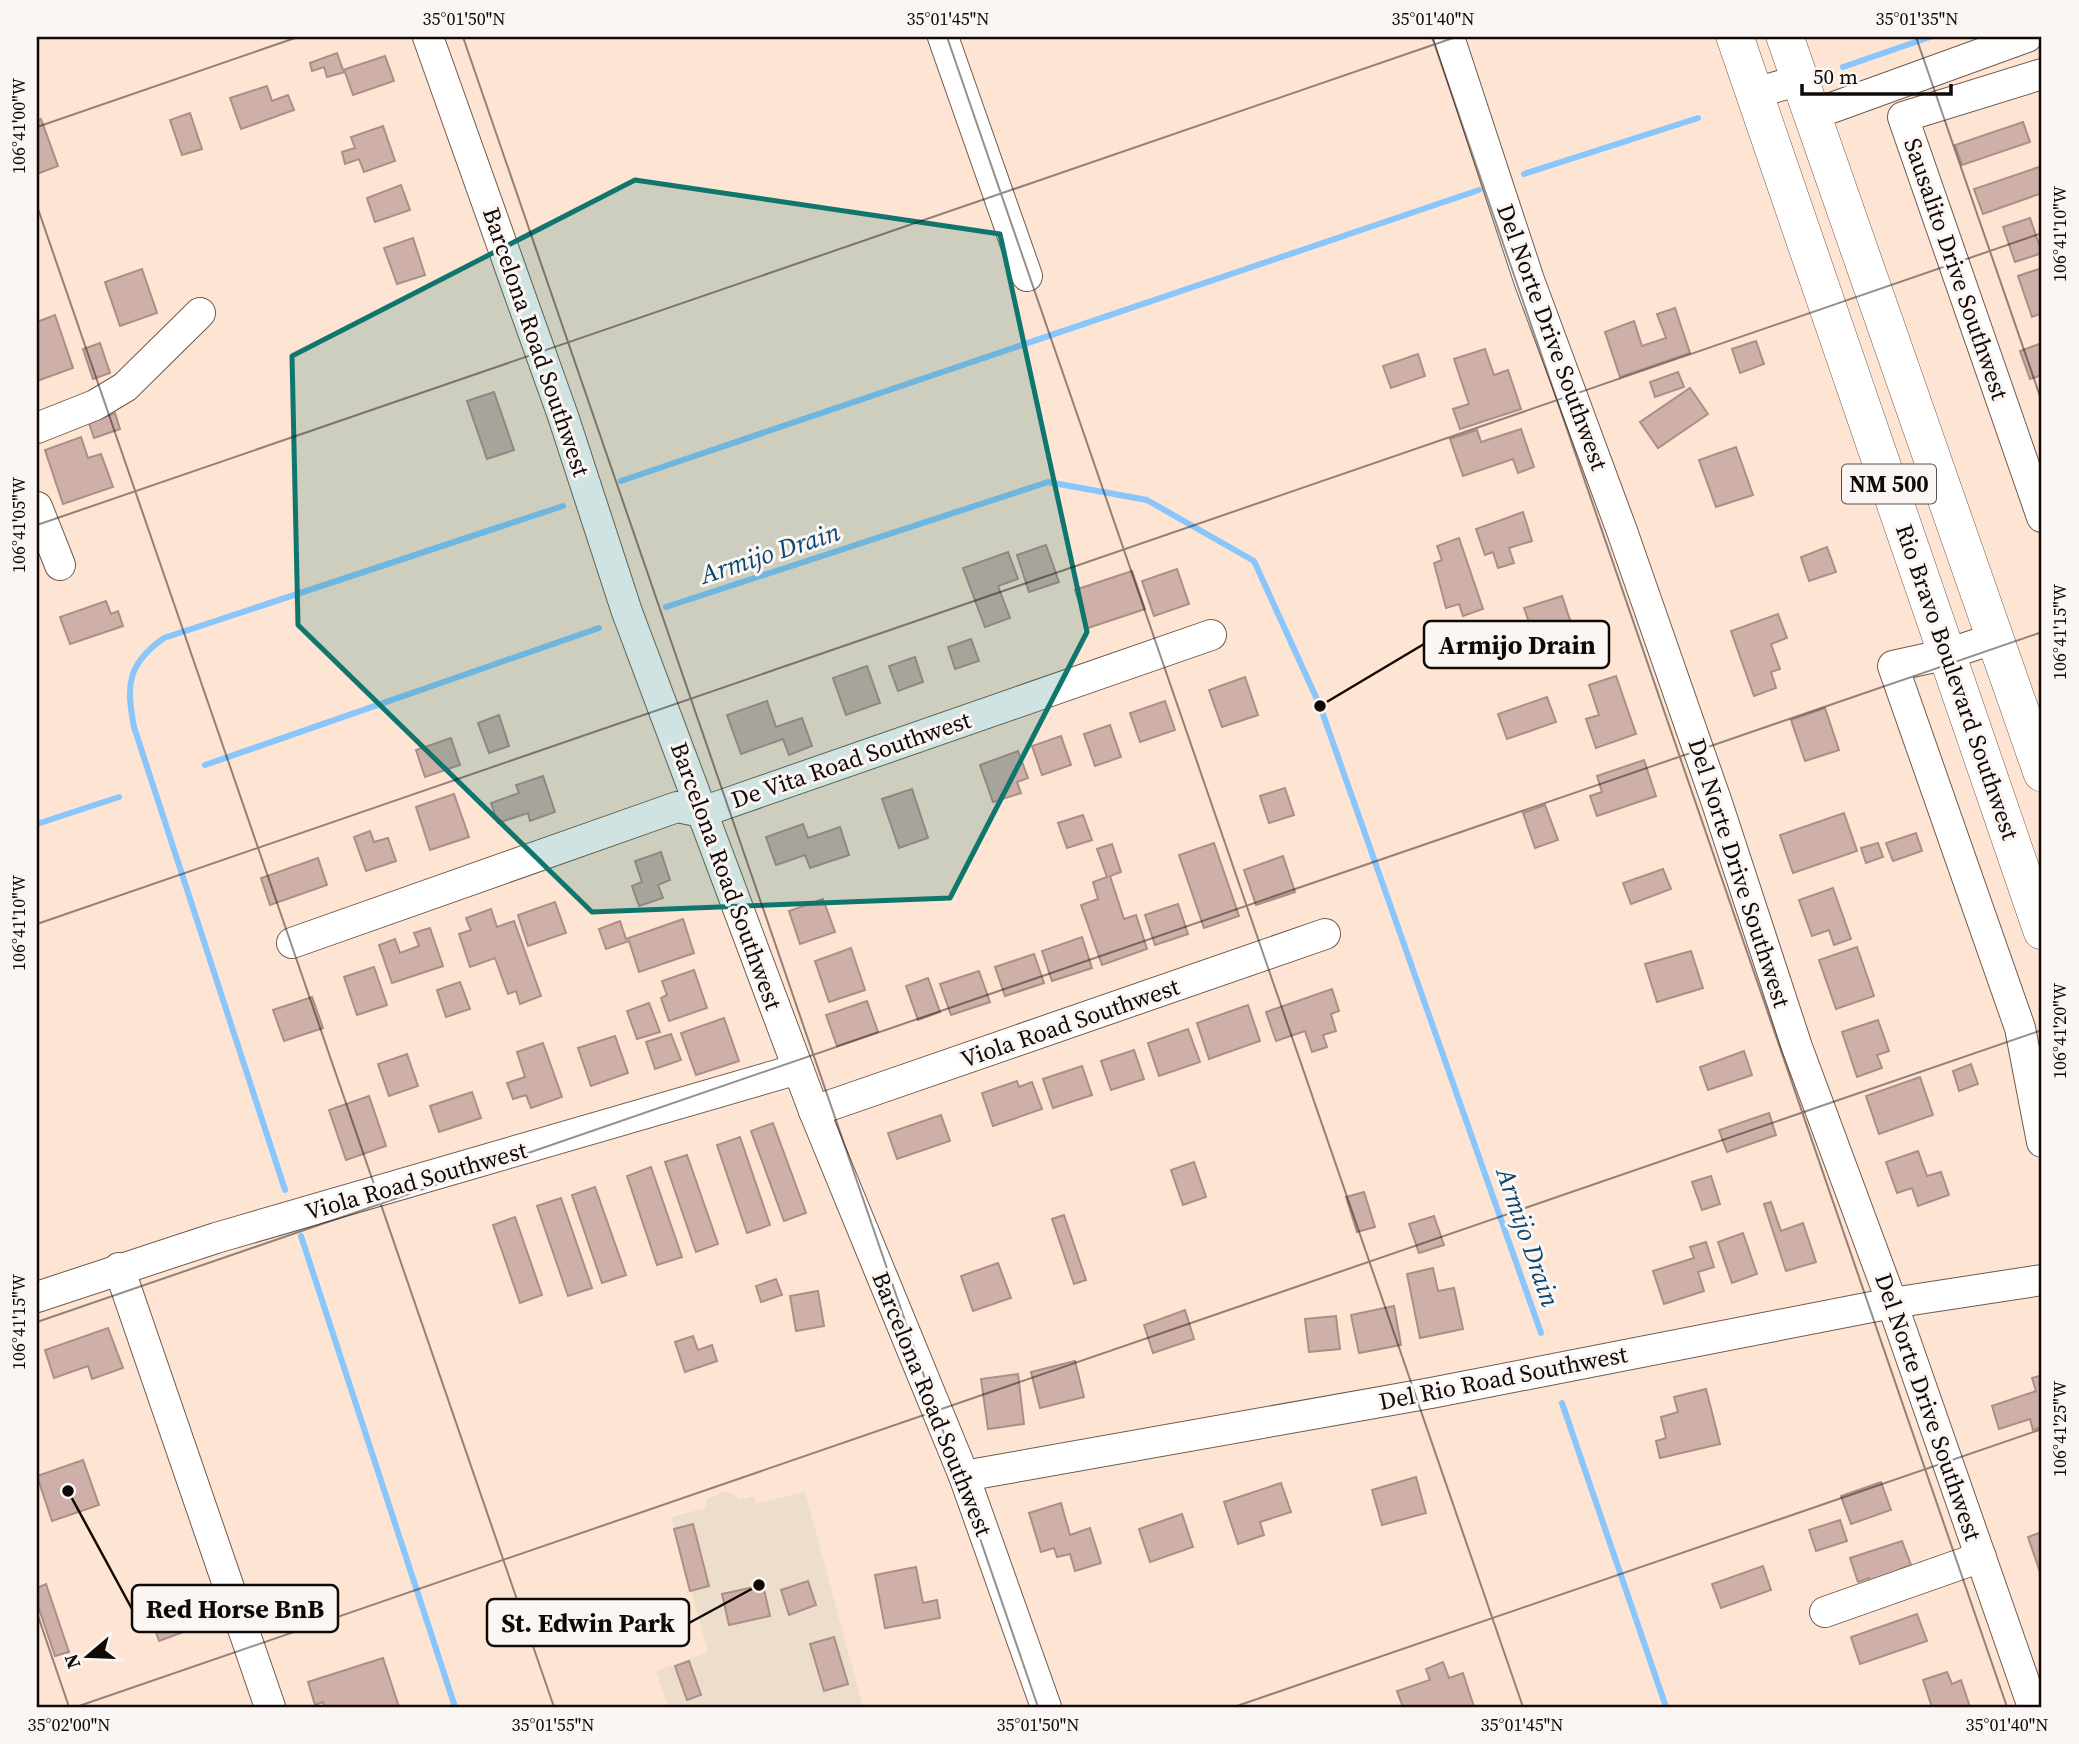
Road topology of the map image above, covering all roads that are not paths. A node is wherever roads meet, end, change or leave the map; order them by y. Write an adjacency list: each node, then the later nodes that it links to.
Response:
1 (428, 37): 22 (street, Barcelona Road Southwest)
2 (943, 37): 12 (street)
3 (1449, 37): 32 (street, Del Norte Drive Southwest)
4 (1735, 37): 10 (main road, Rio Bravo Boulevard Southwest / NM 500)
5 (1785, 37): 9 (main road, Rio Bravo Boulevard Southwest / NM 500)
6 (2027, 37): 11 (street)
7 (2032, 37): 8 (street)
8 (2041, 74): 16 (street, Sausalito Drive Southwest)
9 (1800, 80): 10 (street); 11 (main road, Rio Bravo Boulevard Southwest / NM 500)
10 (1755, 93): 20 (main road, Rio Bravo Boulevard Southwest / NM 500)
11 (1812, 115): 19 (main road, Rio Bravo Boulevard Southwest / NM 500)
12 (1027, 276)
13 (200, 313): 14 (street)
14 (37, 428)
15 (37, 506): 17 (street)
16 (2042, 517)
17 (60, 565)
18 (1211, 635): 22 (street, De Vita Road Southwest)
19 (1995, 638): 20 (street); 21 (main road, Rio Bravo Boulevard Southwest / NM 500)
20 (1948, 654): 23 (main road, Rio Bravo Boulevard Southwest / NM 500); 28 (street)
21 (2042, 773)
22 (702, 812): 25 (street, De Vita Road Southwest); 26 (street, Barcelona Road Southwest)
23 (2042, 931)
24 (1325, 934): 27 (street, Viola Road Southwest)
25 (292, 943)
26 (798, 1069): 27 (street, Barcelona Road Southwest); 29 (street, Viola Road Southwest)
27 (814, 1111): 33 (street, Barcelona Road Southwest)
28 (2042, 1142)
29 (119, 1268): 31 (street, Viola Road Southwest); 36 (street)
30 (2042, 1280): 32 (street, Del Rio Road Southwest)
31 (37, 1297)
32 (1892, 1303): 33 (street, Del Rio Road Southwest); 34 (street, Del Norte Drive Southwest)
33 (964, 1476): 37 (street, Barcelona Road Southwest)
34 (1981, 1557): 35 (street); 38 (street, Del Norte Drive Southwest)
35 (1825, 1612)
36 (270, 1707)
37 (1046, 1707)
38 (2033, 1707)

